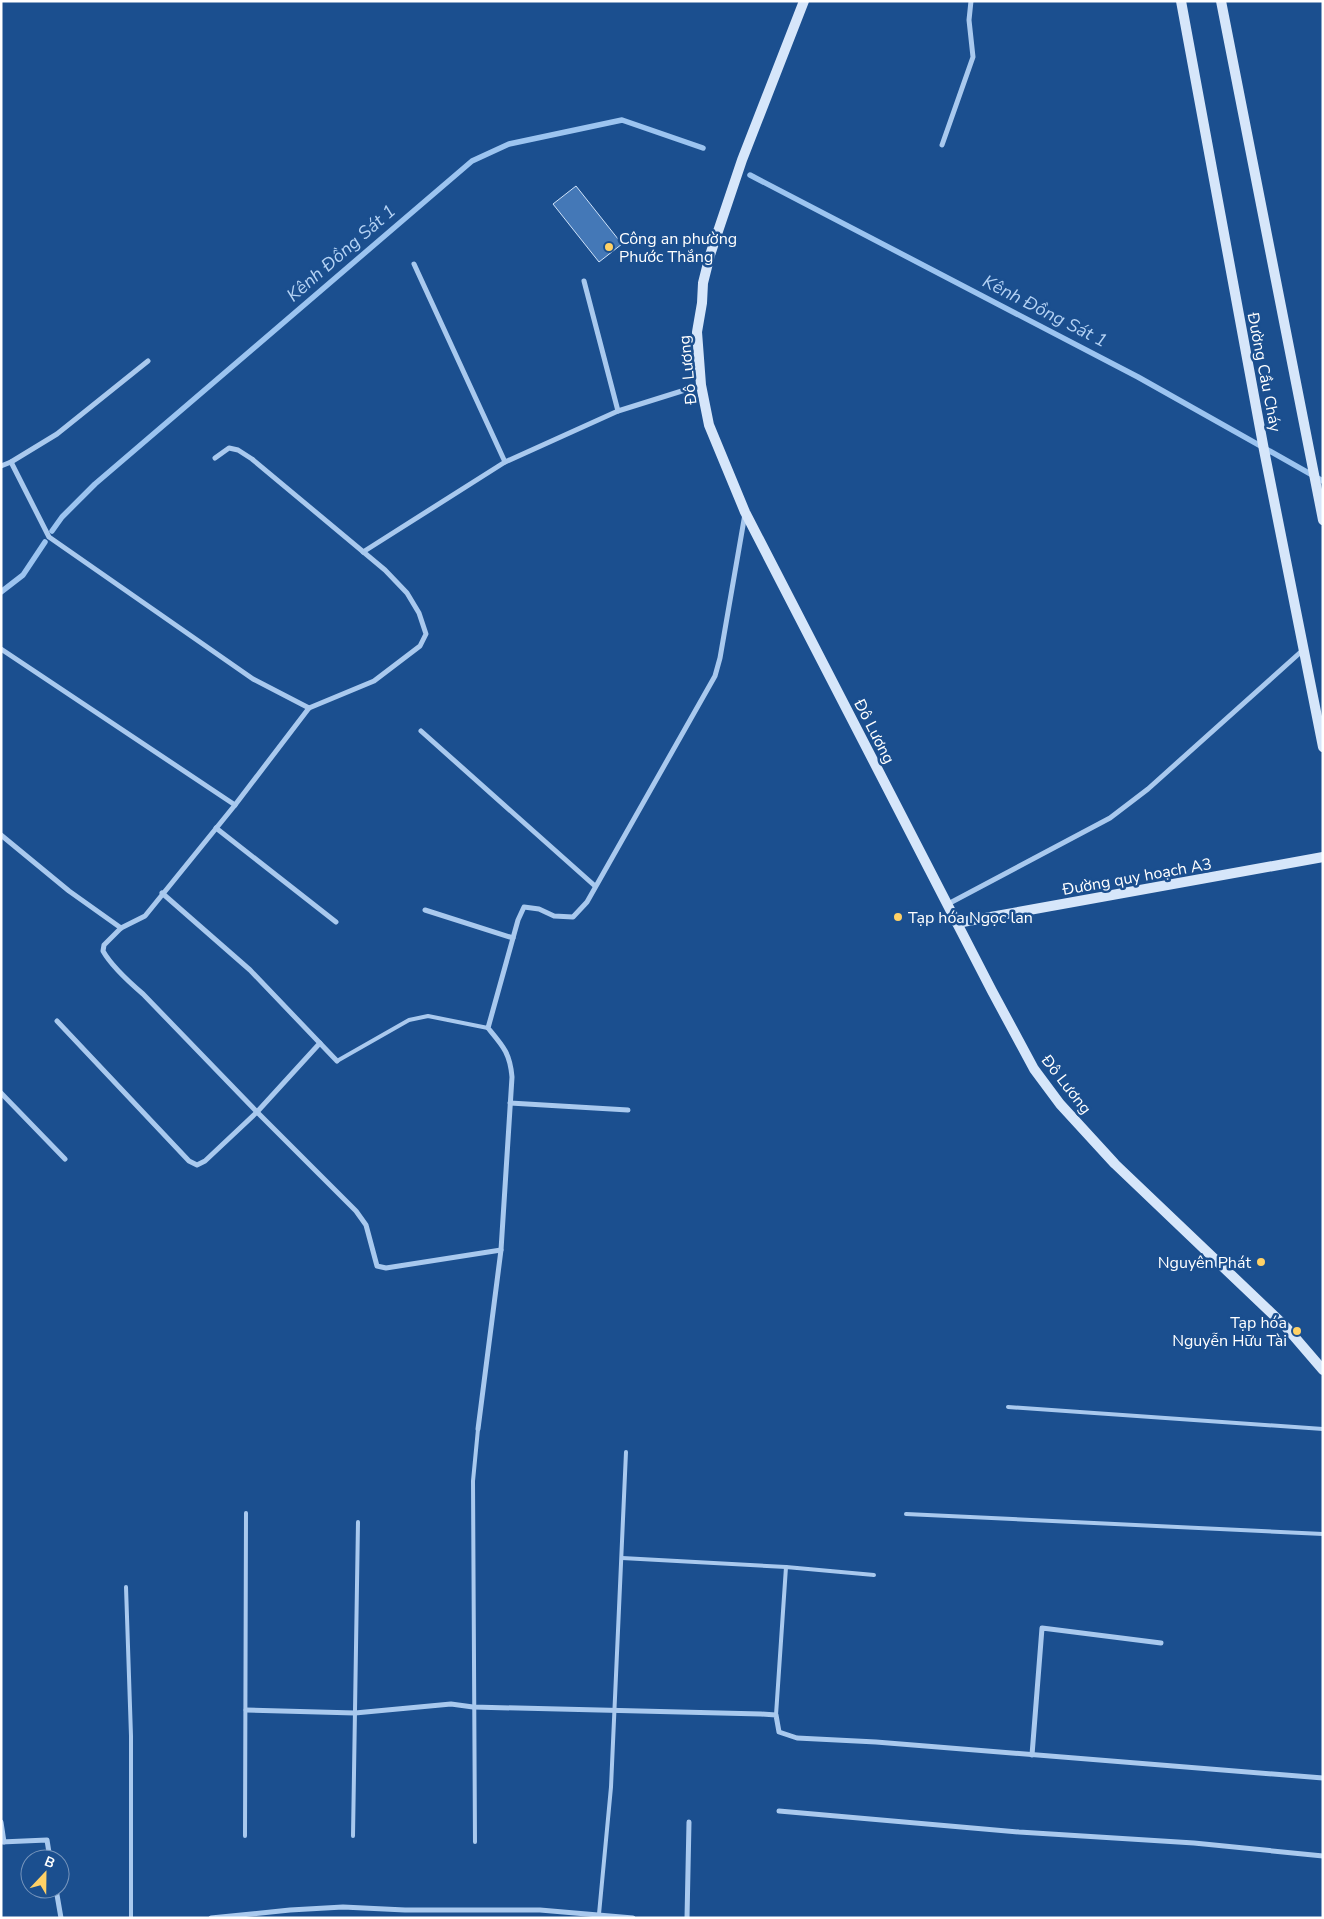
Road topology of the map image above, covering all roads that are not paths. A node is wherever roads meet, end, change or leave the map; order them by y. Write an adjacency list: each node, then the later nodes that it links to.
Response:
1 (804, 1): 9 (main road, Đô Lương)
2 (971, 1): 5 (street)
3 (1181, 1): 19 (main road, Đường Cầu Cháy)
4 (1221, 1): 16 (main road, Đường Cầu Cháy)
5 (942, 145)
6 (414, 264): 13 (street)
7 (584, 281): 10 (street)
8 (148, 361): 12 (street)
9 (701, 385): 10 (street); 15 (main road, Đô Lương)
10 (618, 411): 13 (street)
11 (214, 458): 17 (street)
12 (11, 462): 14 (street); 20 (street)
13 (505, 462): 17 (street)
14 (1, 466)
15 (746, 512): 27 (street); 29 (main road, Đô Lương)
16 (1323, 520)
17 (363, 552): 20 (street)
18 (1, 649): 23 (street)
19 (1304, 650): 22 (main road, Đường Cầu Cháy); 29 (street)
20 (309, 708): 23 (street)
21 (421, 731): 27 (street)
22 (1323, 747)
23 (235, 804): 24 (street)
24 (216, 828): 28 (street); 31 (street)
25 (1, 835): 33 (street)
26 (1323, 857): 32 (main road, Đường quy hoạch A3)
27 (596, 886): 34 (street)
28 (162, 893): 33 (street); 37 (street)
29 (948, 904): 32 (main road, Đô Lương)
30 (425, 910): 34 (street)
31 (336, 922)
32 (957, 923): 45 (main road, Đô Lương)
33 (121, 928): 42 (street)
34 (513, 938): 36 (street)
35 (57, 1020): 42 (street)
36 (488, 1028): 38 (lane); 40 (street)
37 (320, 1044): 38 (street); 42 (street)
38 (337, 1061)
39 (1, 1093): 43 (street)
40 (510, 1103): 41 (street); 44 (street)
41 (628, 1110)
42 (256, 1112): 44 (street)
43 (65, 1159)
44 (501, 1250): 47 (street)
45 (1323, 1370)
46 (1008, 1407): 48 (lane)
47 (478, 1429): 59 (lane)
48 (1323, 1429)
49 (626, 1452): 54 (lane)
50 (246, 1513): 60 (lane)
51 (906, 1514): 53 (lane)
52 (358, 1522): 62 (lane)
53 (1323, 1534)
54 (622, 1558): 55 (lane); 61 (lane)
55 (786, 1567): 56 (lane); 63 (lane)
56 (874, 1575)
57 (126, 1587): 78 (lane)
58 (1161, 1643): 64 (street)
59 (473, 1708): 61 (street); 62 (street); 72 (lane)
60 (246, 1710): 62 (street); 69 (lane)
61 (613, 1710): 63 (street); 76 (lane)
62 (355, 1712): 70 (lane)
63 (776, 1715): 64 (street)
64 (1032, 1755): 65 (street)
65 (1323, 1778)
66 (779, 1811): 74 (street)
67 (1, 1822): 71 (street)
68 (689, 1822): 81 (street)
69 (245, 1836)
70 (353, 1836)
71 (2, 1842): 73 (street)
72 (475, 1842)
73 (48, 1849)
74 (1323, 1856)
75 (58, 1899): 77 (street)
76 (599, 1914): 79 (street); 80 (street)
77 (61, 1918)
78 (131, 1918)
79 (211, 1918)
80 (634, 1918)
81 (687, 1918)

